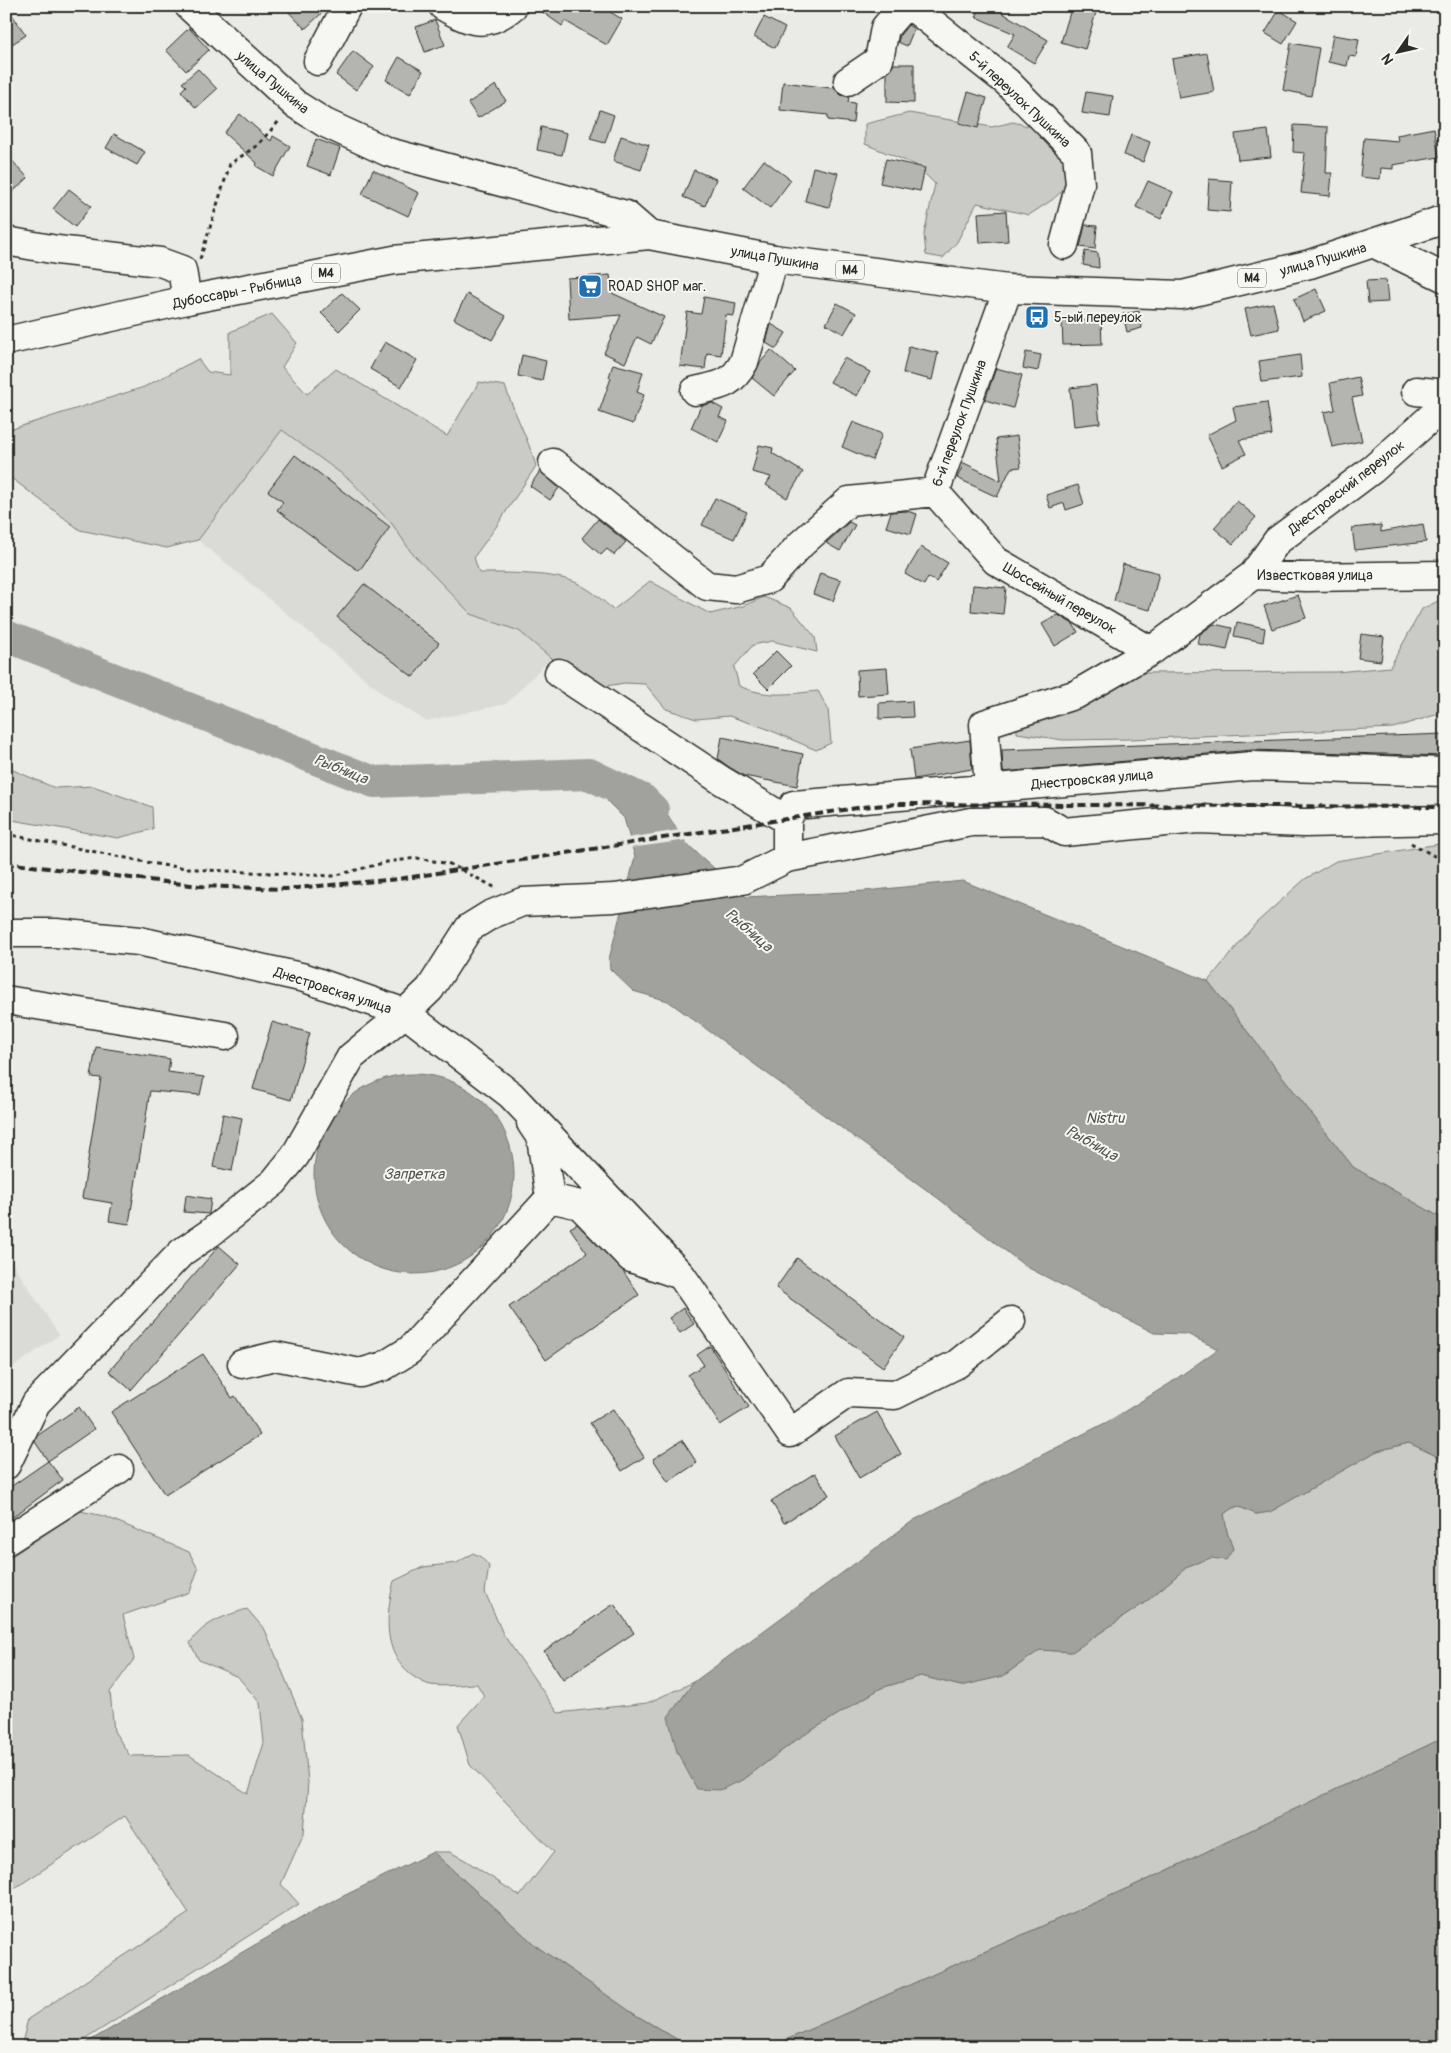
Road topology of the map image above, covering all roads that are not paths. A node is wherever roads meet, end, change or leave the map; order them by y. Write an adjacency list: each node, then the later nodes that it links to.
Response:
1 (189, 6): 10 (main road, улица Пушкина)
2 (347, 6): 7 (main road)
3 (443, 6): 4 (main road)
4 (512, 6)
5 (904, 6): 8 (main road)
6 (911, 6): 13 (main road, 5-й переулок Пушкина)
7 (318, 61)
8 (848, 81)
9 (1445, 219): 12 (main road, улица Пушкина / M4)
10 (649, 235): 14 (main road, улица Пушкина / M4); 17 (main road, Дубоссары - Рыбница / M4)
11 (6, 241): 17 (main road)
12 (1375, 244): 15 (main road); 16 (main road, улица Пушкина / M4)
13 (1064, 245)
14 (774, 259): 16 (main road, улица Пушкина / M4); 19 (main road)
15 (1445, 278)
16 (1008, 289): 24 (main road, 6-й переулок Пушкина)
17 (187, 300): 18 (main road, Дубоссары - Рыбница / M4)
18 (6, 341)
19 (696, 391)
20 (1416, 391): 21 (main road)
21 (1445, 394)
22 (1445, 405): 25 (main road, Днестровский переулок)
23 (553, 463): 24 (main road, 6-й переулок Пушкина)
24 (935, 492): 27 (main road, Шоссейный переулок)
25 (1253, 575): 26 (main road, Известковая улица); 27 (main road, Известковая улица)
26 (1445, 575)
27 (1151, 651): 30 (main road, Известковая улица)
28 (560, 673): 31 (main road)
29 (1445, 772): 30 (main road, Днестровская улица)
30 (989, 788): 31 (main road, Днестровская улица)
31 (787, 820): 33 (main road)
32 (1445, 820): 33 (main road)
33 (787, 858): 36 (main road, Днестровская улица)
34 (6, 932): 36 (main road, Днестровская улица)
35 (6, 1000): 37 (main road)
36 (406, 1013): 38 (main road); 43 (main road)
37 (226, 1036)
38 (511, 1095): 39 (main road); 40 (main road)
39 (550, 1198): 40 (main road); 42 (main road)
40 (681, 1275): 41 (main road)
41 (1011, 1321)
42 (242, 1364)
43 (6, 1465)
44 (120, 1469): 45 (main road)
45 (6, 1541)

